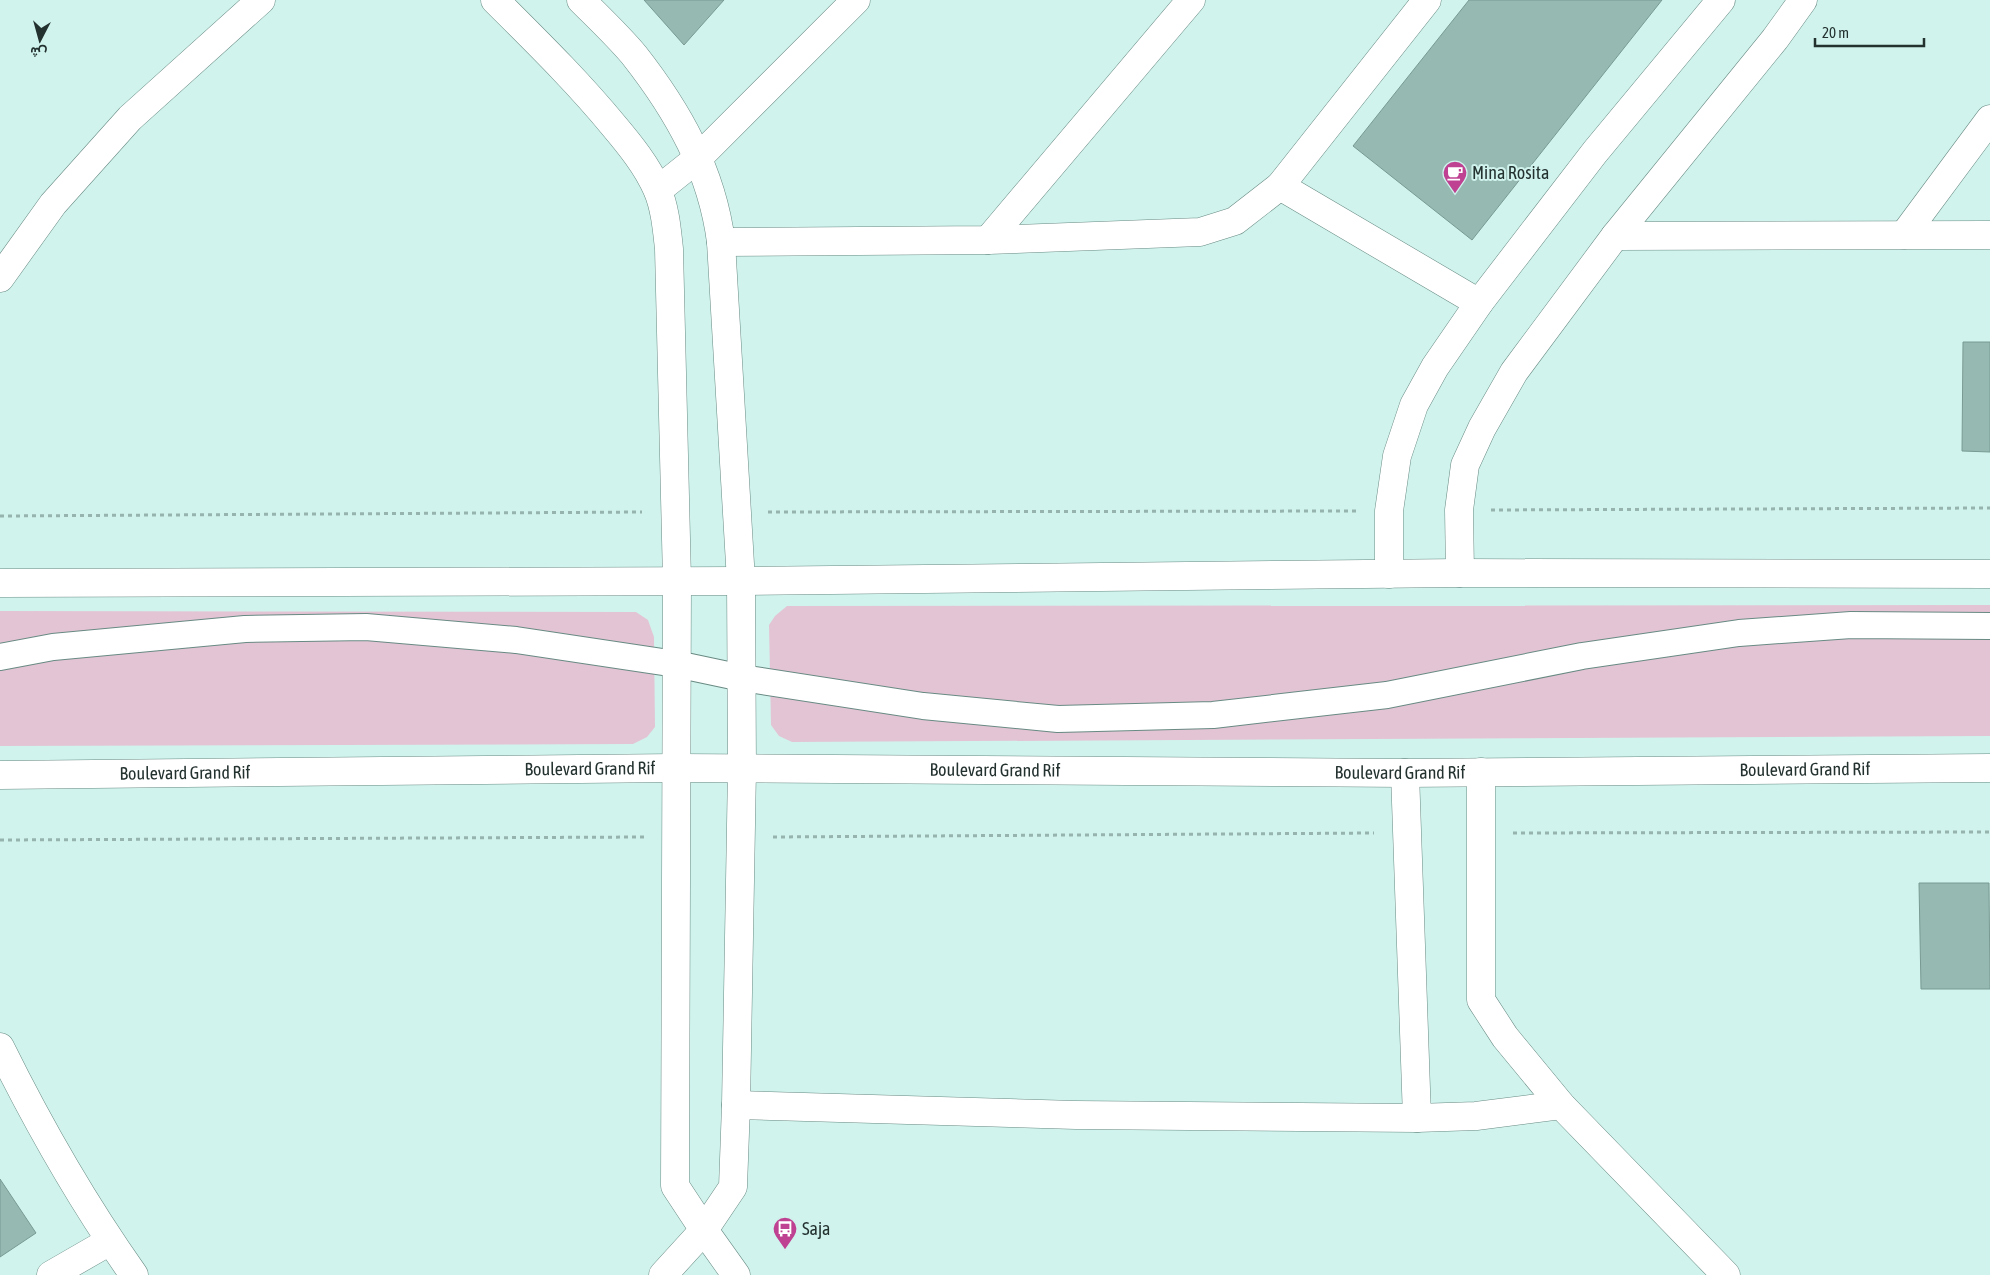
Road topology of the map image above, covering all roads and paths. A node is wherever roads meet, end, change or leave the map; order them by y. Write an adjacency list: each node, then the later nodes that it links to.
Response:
1 (261, 0): 18 (street)
2 (495, 0): 12 (street)
3 (581, 0): 10 (street)
4 (856, 0): 10 (street)
5 (1191, 0): 16 (street)
6 (1427, 0): 11 (street)
7 (1721, 0): 19 (street)
8 (1803, 0): 15 (street)
9 (1990, 119): 13 (street)
10 (698, 158): 12 (street); 17 (street)
11 (1280, 186): 16 (street); 19 (street)
12 (658, 190): 23 (street)
13 (1904, 235): 14 (street); 15 (street)
14 (1990, 235)
15 (1615, 236): 21 (street)
16 (988, 240): 17 (street)
17 (721, 242): 24 (street)
18 (0, 278)
19 (1479, 303): 22 (street)
20 (1990, 508): 21 (path)
21 (1459, 510): 26 (street)
22 (1389, 511): 24 (path); 27 (street)
23 (675, 512): 25 (path); 29 (street)
24 (737, 512): 30 (street)
25 (0, 516)
26 (1460, 573): 27 (street); 28 (street)
27 (1389, 574): 30 (street)
28 (1990, 574)
29 (677, 580): 30 (street); 31 (street); 34 (street)
30 (741, 581): 35 (street)
31 (0, 583)
32 (1990, 626): 35 (street)
33 (0, 657): 34 (street)
34 (676, 664): 35 (street); 36 (street)
35 (742, 678): 38 (street)
36 (675, 768): 38 (street, Boulevard Grand Rif); 41 (street, Boulevard Grand Rif); 45 (street)
37 (1990, 768): 39 (street, Boulevard Grand Rif)
38 (742, 769): 40 (street, Boulevard Grand Rif); 46 (street)
39 (1481, 772): 40 (street, Boulevard Grand Rif); 44 (street)
40 (1404, 773): 43 (street)
41 (0, 775)
42 (1990, 832): 44 (path)
43 (1407, 833): 46 (path); 51 (street)
44 (1481, 834): 50 (street)
45 (675, 836): 47 (path); 52 (street)
46 (741, 837): 49 (street)
47 (0, 840)
48 (0, 1048): 53 (street)
49 (736, 1104): 51 (street); 52 (street)
50 (1561, 1105): 51 (street); 58 (street)
51 (1417, 1118)
52 (704, 1230): 56 (street); 57 (street)
53 (110, 1241): 54 (street); 55 (street)
54 (51, 1275)
55 (134, 1275)
56 (663, 1275)
57 (736, 1275)
58 (1726, 1275)

